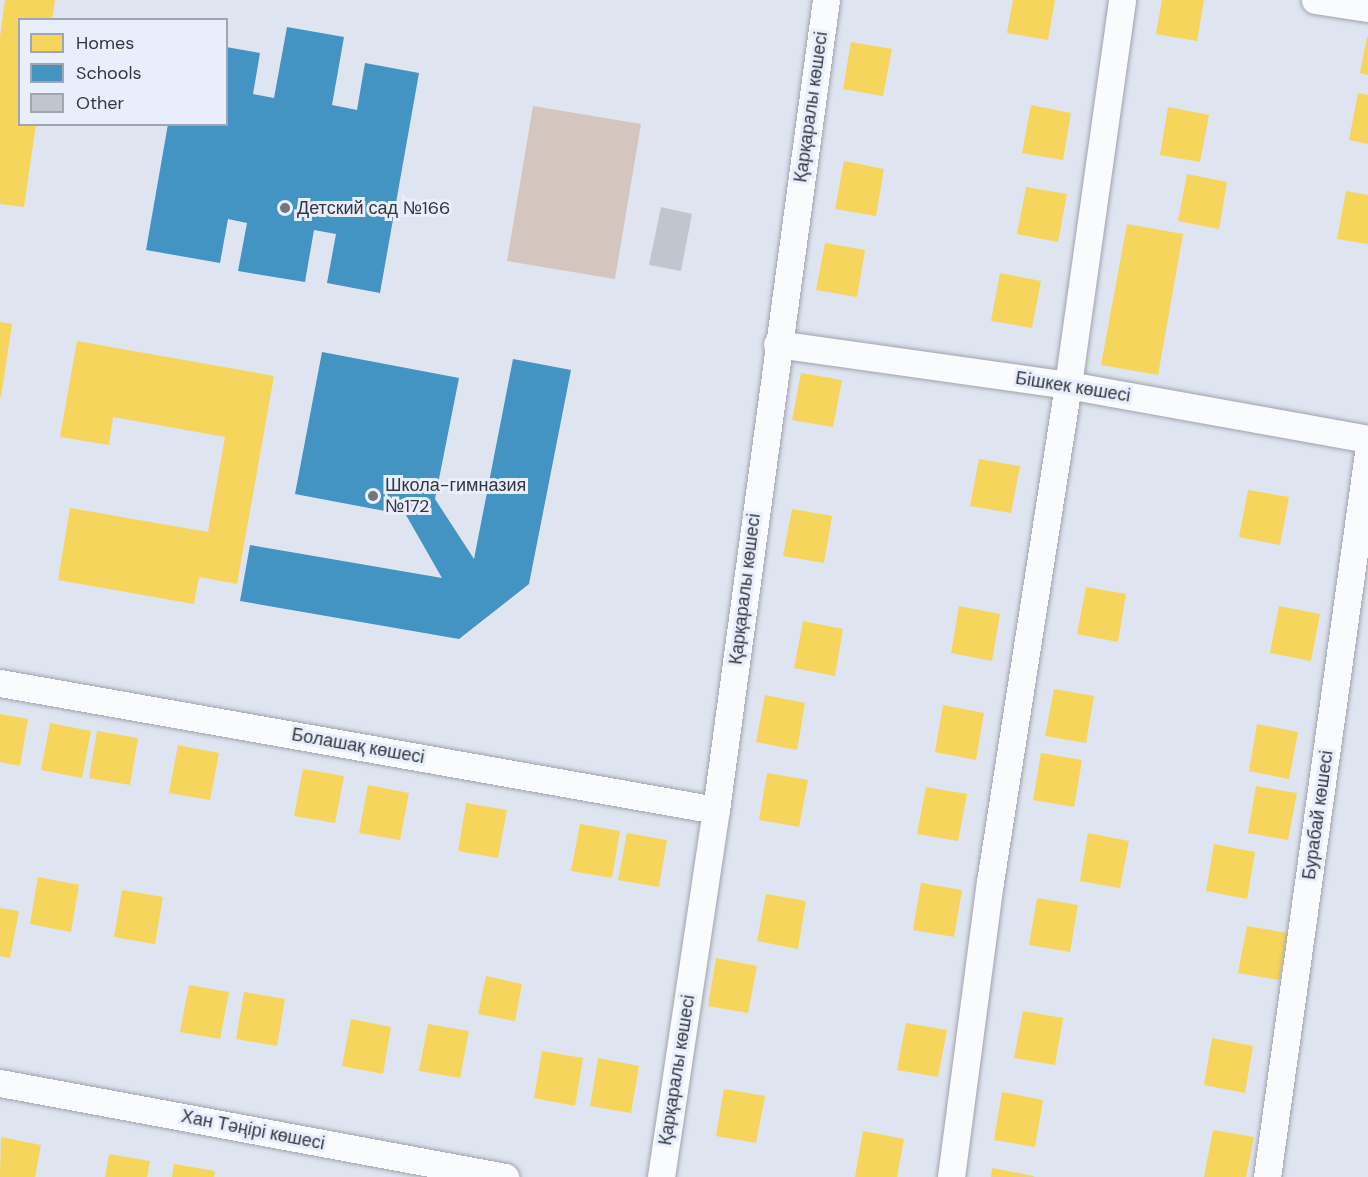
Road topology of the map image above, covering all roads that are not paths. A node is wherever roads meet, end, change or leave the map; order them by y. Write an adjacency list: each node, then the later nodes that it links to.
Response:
1 (826, 0): 5 (street, Қарқаралы көшесі)
2 (1122, 0): 6 (street)
3 (1315, 0): 4 (street)
4 (1368, 8)
5 (777, 344): 6 (street, Бішкек көшесі); 10 (street, Қарқаралы көшесі)
6 (1068, 385): 7 (street, Бішкек көшесі); 14 (street)
7 (1368, 439)
8 (1368, 453): 15 (street, Бурабай көшесі)
9 (0, 683): 10 (street, Болашақ көшесі)
10 (716, 810): 13 (street, Қарқаралы көшесі)
11 (0, 1083): 12 (street, Хан Тәңірі көшесі)
12 (505, 1177)
13 (661, 1177)
14 (951, 1177)
15 (1267, 1177)

